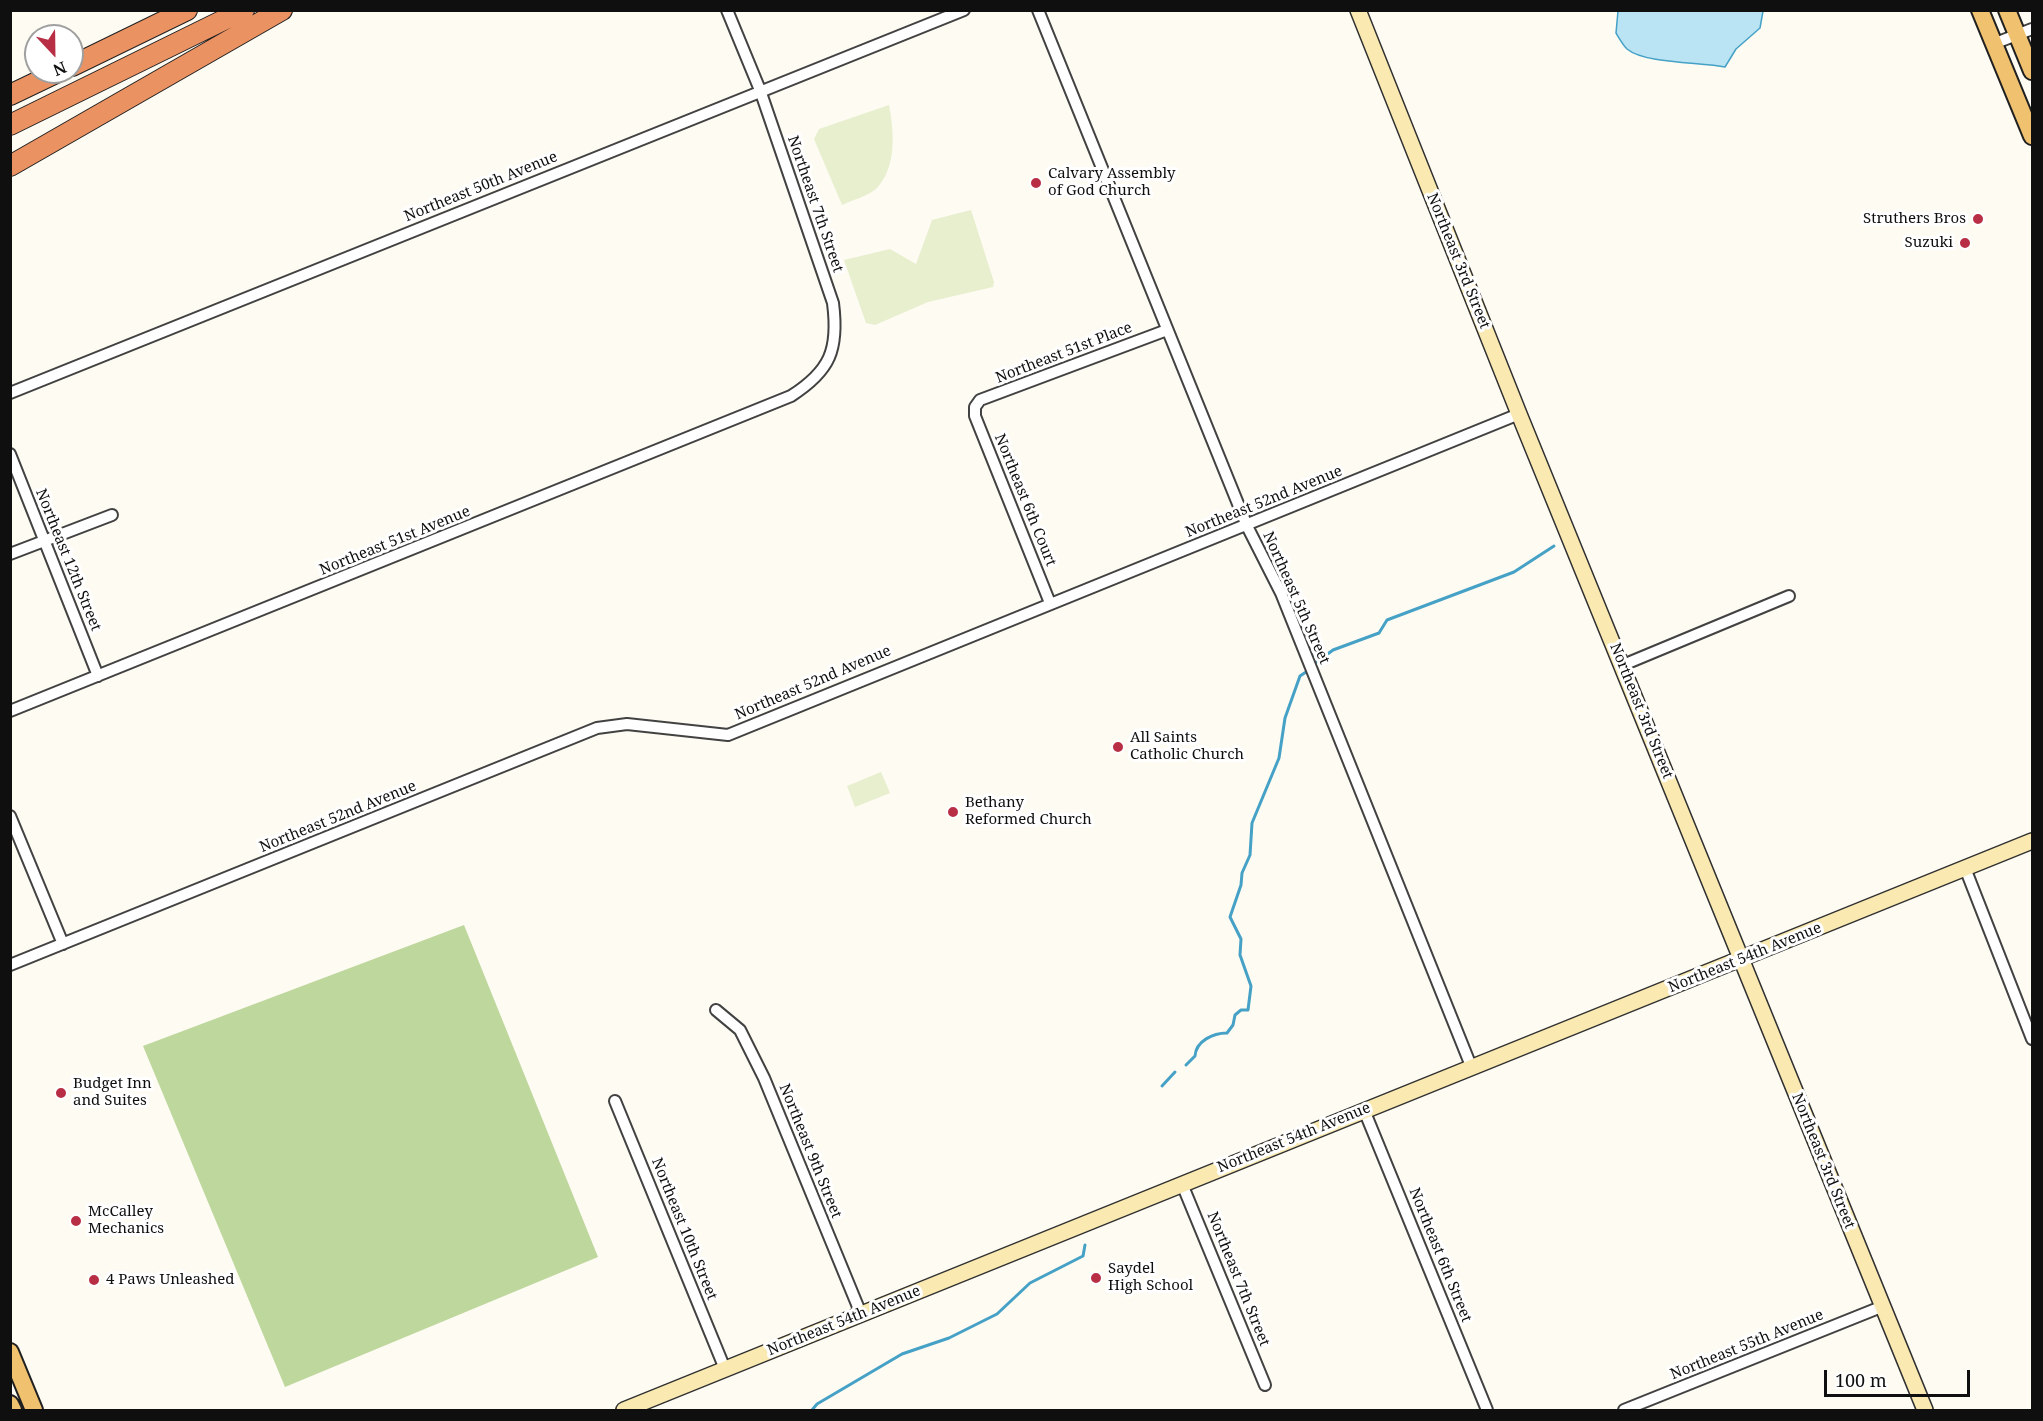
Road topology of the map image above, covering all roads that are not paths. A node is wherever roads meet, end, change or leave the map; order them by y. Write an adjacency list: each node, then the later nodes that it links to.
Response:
1 (187, 10): 12 (highway)
2 (244, 10): 17 (highway)
3 (282, 10): 19 (highway)
4 (727, 10): 15 (street, Northeast 7th Street)
5 (964, 10): 15 (street, Northeast 50th Avenue)
6 (1038, 10): 20 (street, Northeast 5th Street)
7 (1358, 10): 24 (main road, Northeast 3rd Street)
8 (1980, 10): 11 (main road)
9 (2007, 10): 10 (main road)
10 (2025, 32): 11 (street); 13 (main road)
11 (1993, 44): 18 (main road)
12 (84, 60)
13 (2032, 71)
14 (33, 84): 16 (highway)
15 (760, 90): 21 (street, Northeast 50th Avenue); 22 (street, Northeast 7th Street)
16 (10, 95)
17 (10, 125)
18 (2032, 136)
19 (10, 166)
20 (1167, 330): 23 (street, Northeast 51st Place); 27 (street, Northeast 5th Street)
21 (10, 393)
22 (791, 396): 33 (street, Northeast 51st Avenue)
23 (975, 407): 31 (street, Northeast 6th Court)
24 (1519, 414): 27 (street, Northeast 52nd Avenue); 32 (main road, Northeast 3rd Street)
25 (10, 454): 28 (street, Northeast 12th Street)
26 (112, 515): 28 (street)
27 (1247, 526): 31 (street, Northeast 52nd Avenue); 43 (street, Northeast 5th Street)
28 (44, 542): 29 (street); 33 (street, Northeast 12th Street)
29 (10, 554)
30 (1789, 596): 32 (street)
31 (1050, 603): 38 (street, Northeast 52nd Avenue)
32 (1623, 665): 39 (main road, Northeast 3rd Street)
33 (98, 676): 34 (street, Northeast 51st Avenue)
34 (10, 711)
35 (10, 816): 38 (street)
36 (2032, 841): 37 (main road, Northeast 54th Avenue)
37 (1965, 868): 39 (main road, Northeast 54th Avenue); 42 (street)
38 (63, 944): 40 (street, Northeast 52nd Avenue)
39 (1742, 960): 43 (main road, Northeast 54th Avenue); 47 (main road, Northeast 3rd Street)
40 (10, 965)
41 (716, 1010): 48 (street, Northeast 9th Street)
42 (2032, 1039)
43 (1471, 1066): 45 (main road, Northeast 54th Avenue)
44 (615, 1101): 50 (street, Northeast 10th Street)
45 (1364, 1110): 46 (main road, Northeast 54th Avenue); 56 (street, Northeast 6th Street)
46 (1182, 1184): 48 (main road, Northeast 54th Avenue); 51 (street, Northeast 7th Street)
47 (1881, 1307): 57 (street, Northeast 55th Avenue); 58 (main road, Northeast 3rd Street)
48 (861, 1314): 50 (main road, Northeast 54th Avenue)
49 (10, 1352): 54 (main road)
50 (725, 1369): 55 (main road, Northeast 54th Avenue)
51 (1266, 1385)
52 (10, 1404): 53 (main road)
53 (13, 1410)
54 (34, 1410)
55 (624, 1410)
56 (1487, 1410)
57 (1624, 1410)
58 (1925, 1410)

